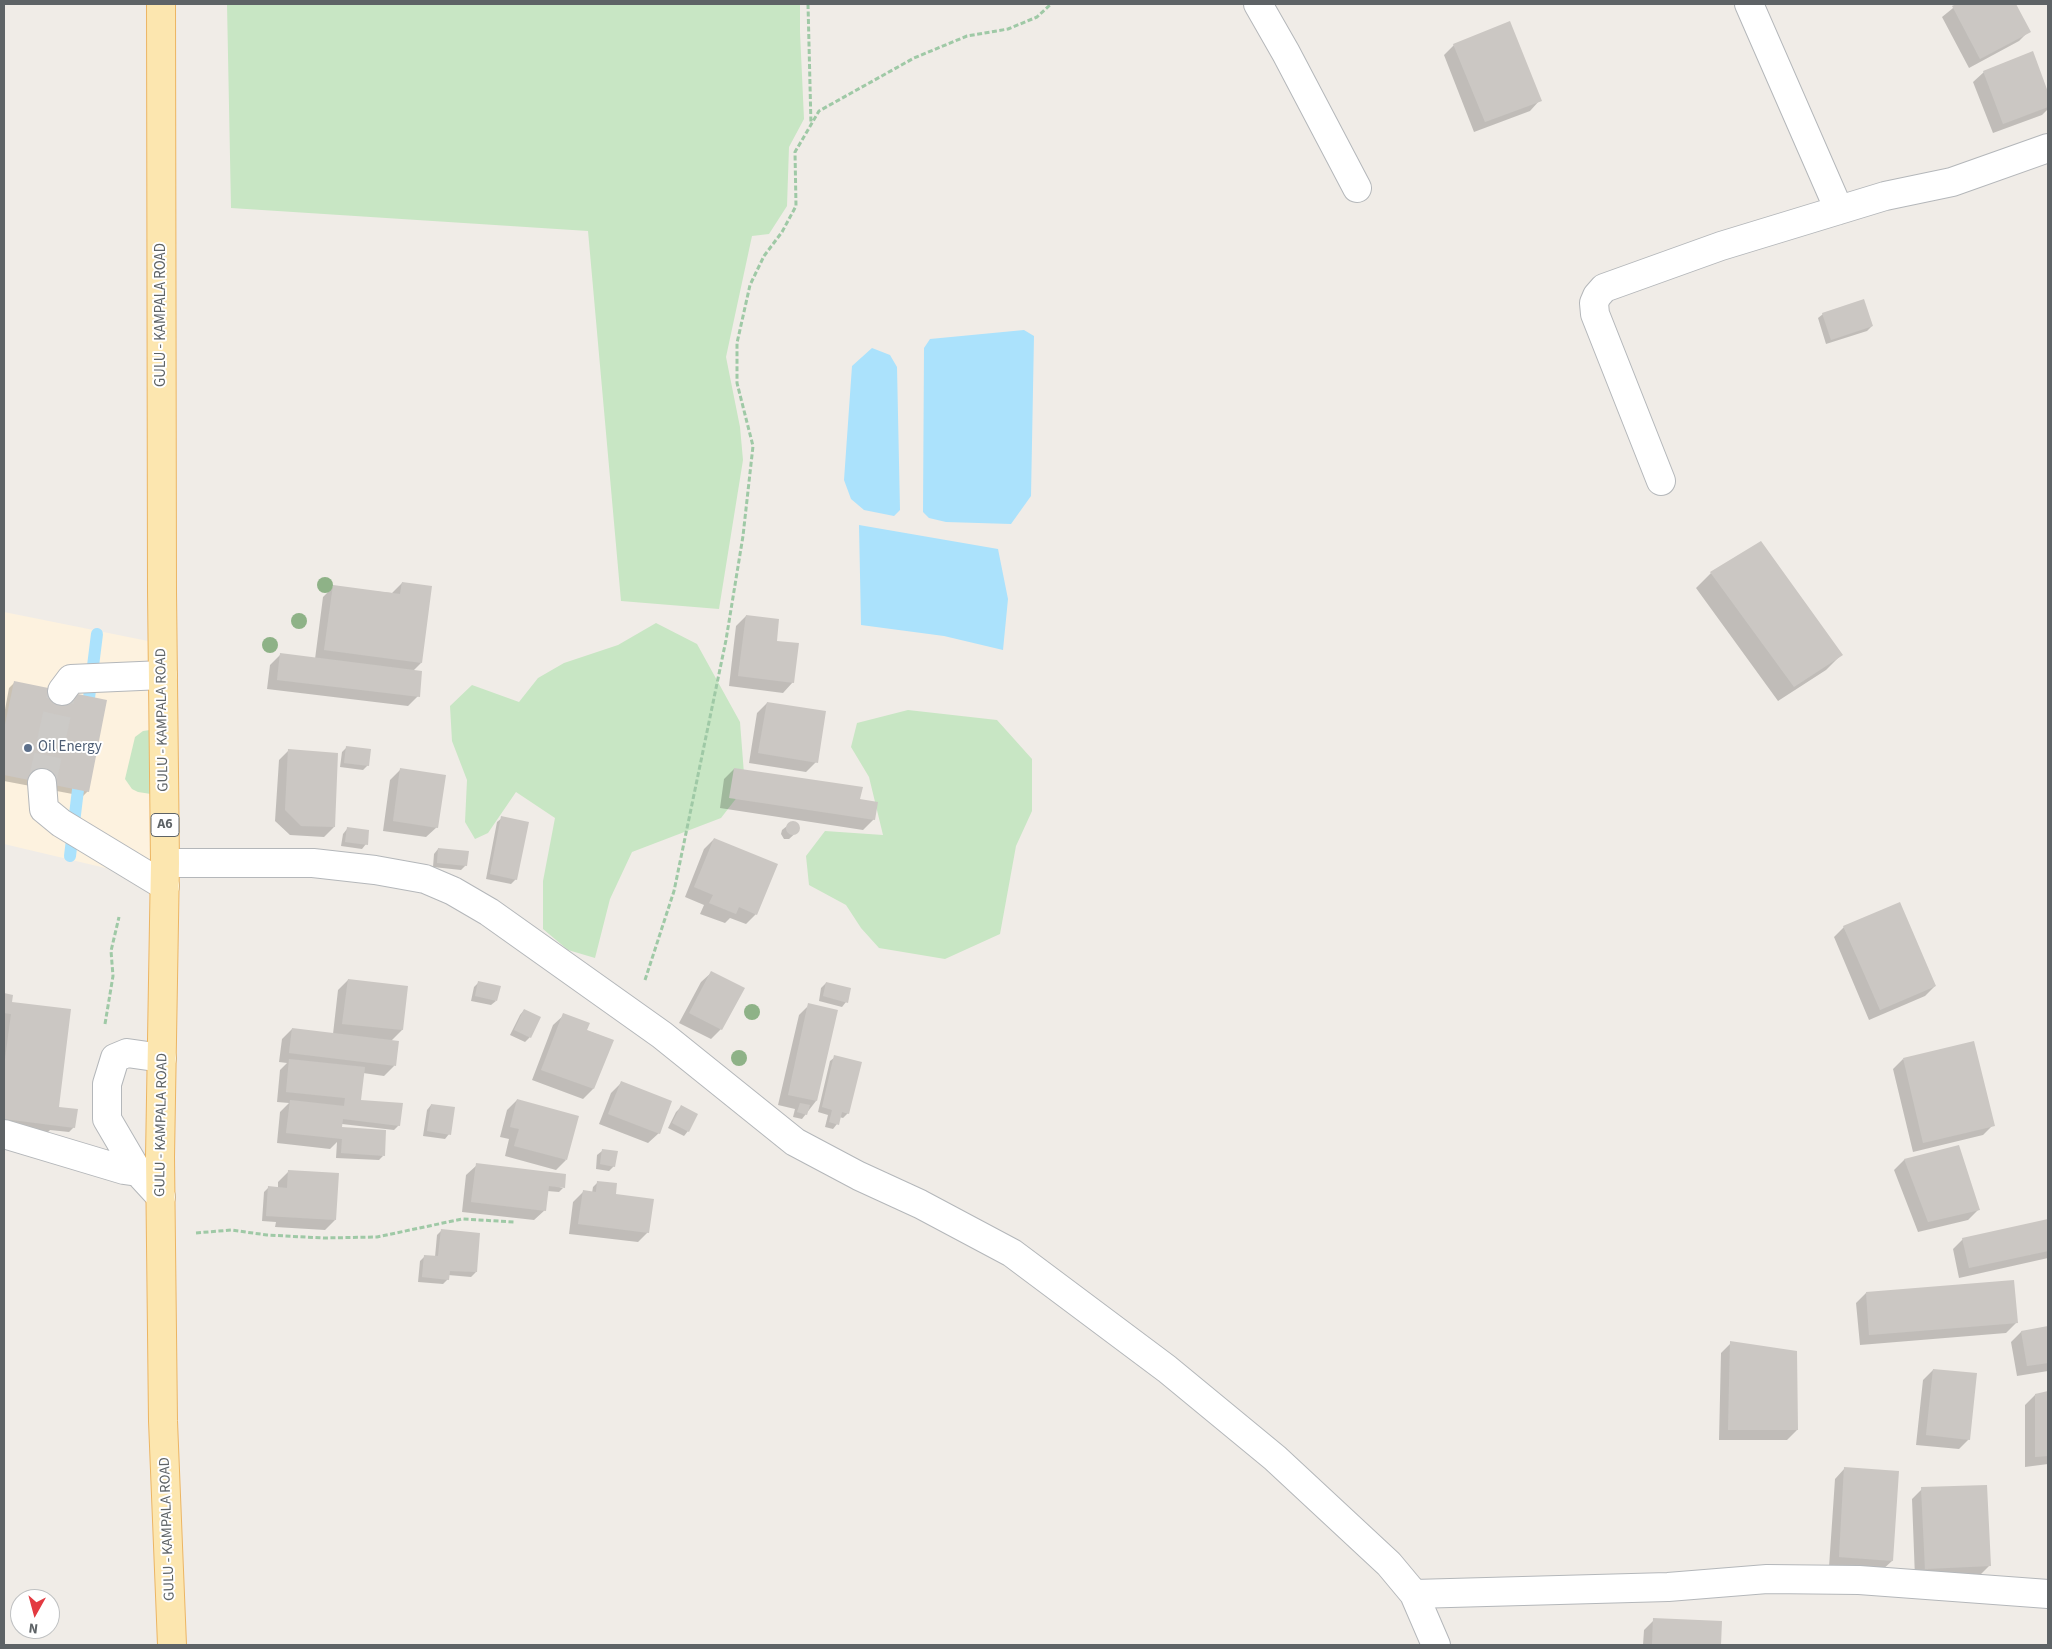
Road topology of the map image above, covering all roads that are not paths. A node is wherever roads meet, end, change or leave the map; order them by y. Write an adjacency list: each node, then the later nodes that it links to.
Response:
1 (161, 4): 8 (main road, GULU - KAMPALA ROAD / A6)
2 (1258, 4): 5 (street)
3 (1749, 4): 6 (street)
4 (2048, 148): 6 (street)
5 (1357, 188)
6 (1839, 210): 7 (street)
7 (1661, 482)
8 (163, 675): 9 (street); 11 (main road, GULU - KAMPALA ROAD / A6)
9 (62, 691)
10 (42, 783): 11 (street)
11 (165, 874): 12 (main road, GULU - KAMPALA ROAD / A6); 16 (street)
12 (162, 1058): 14 (street); 15 (main road, GULU - KAMPALA ROAD / A6)
13 (4, 1134): 14 (street)
14 (138, 1172): 15 (street)
15 (161, 1197): 18 (main road, GULU - KAMPALA ROAD / A6)
16 (1414, 1594): 17 (street); 19 (street)
17 (2048, 1594)
18 (172, 1645)
19 (1436, 1645)

